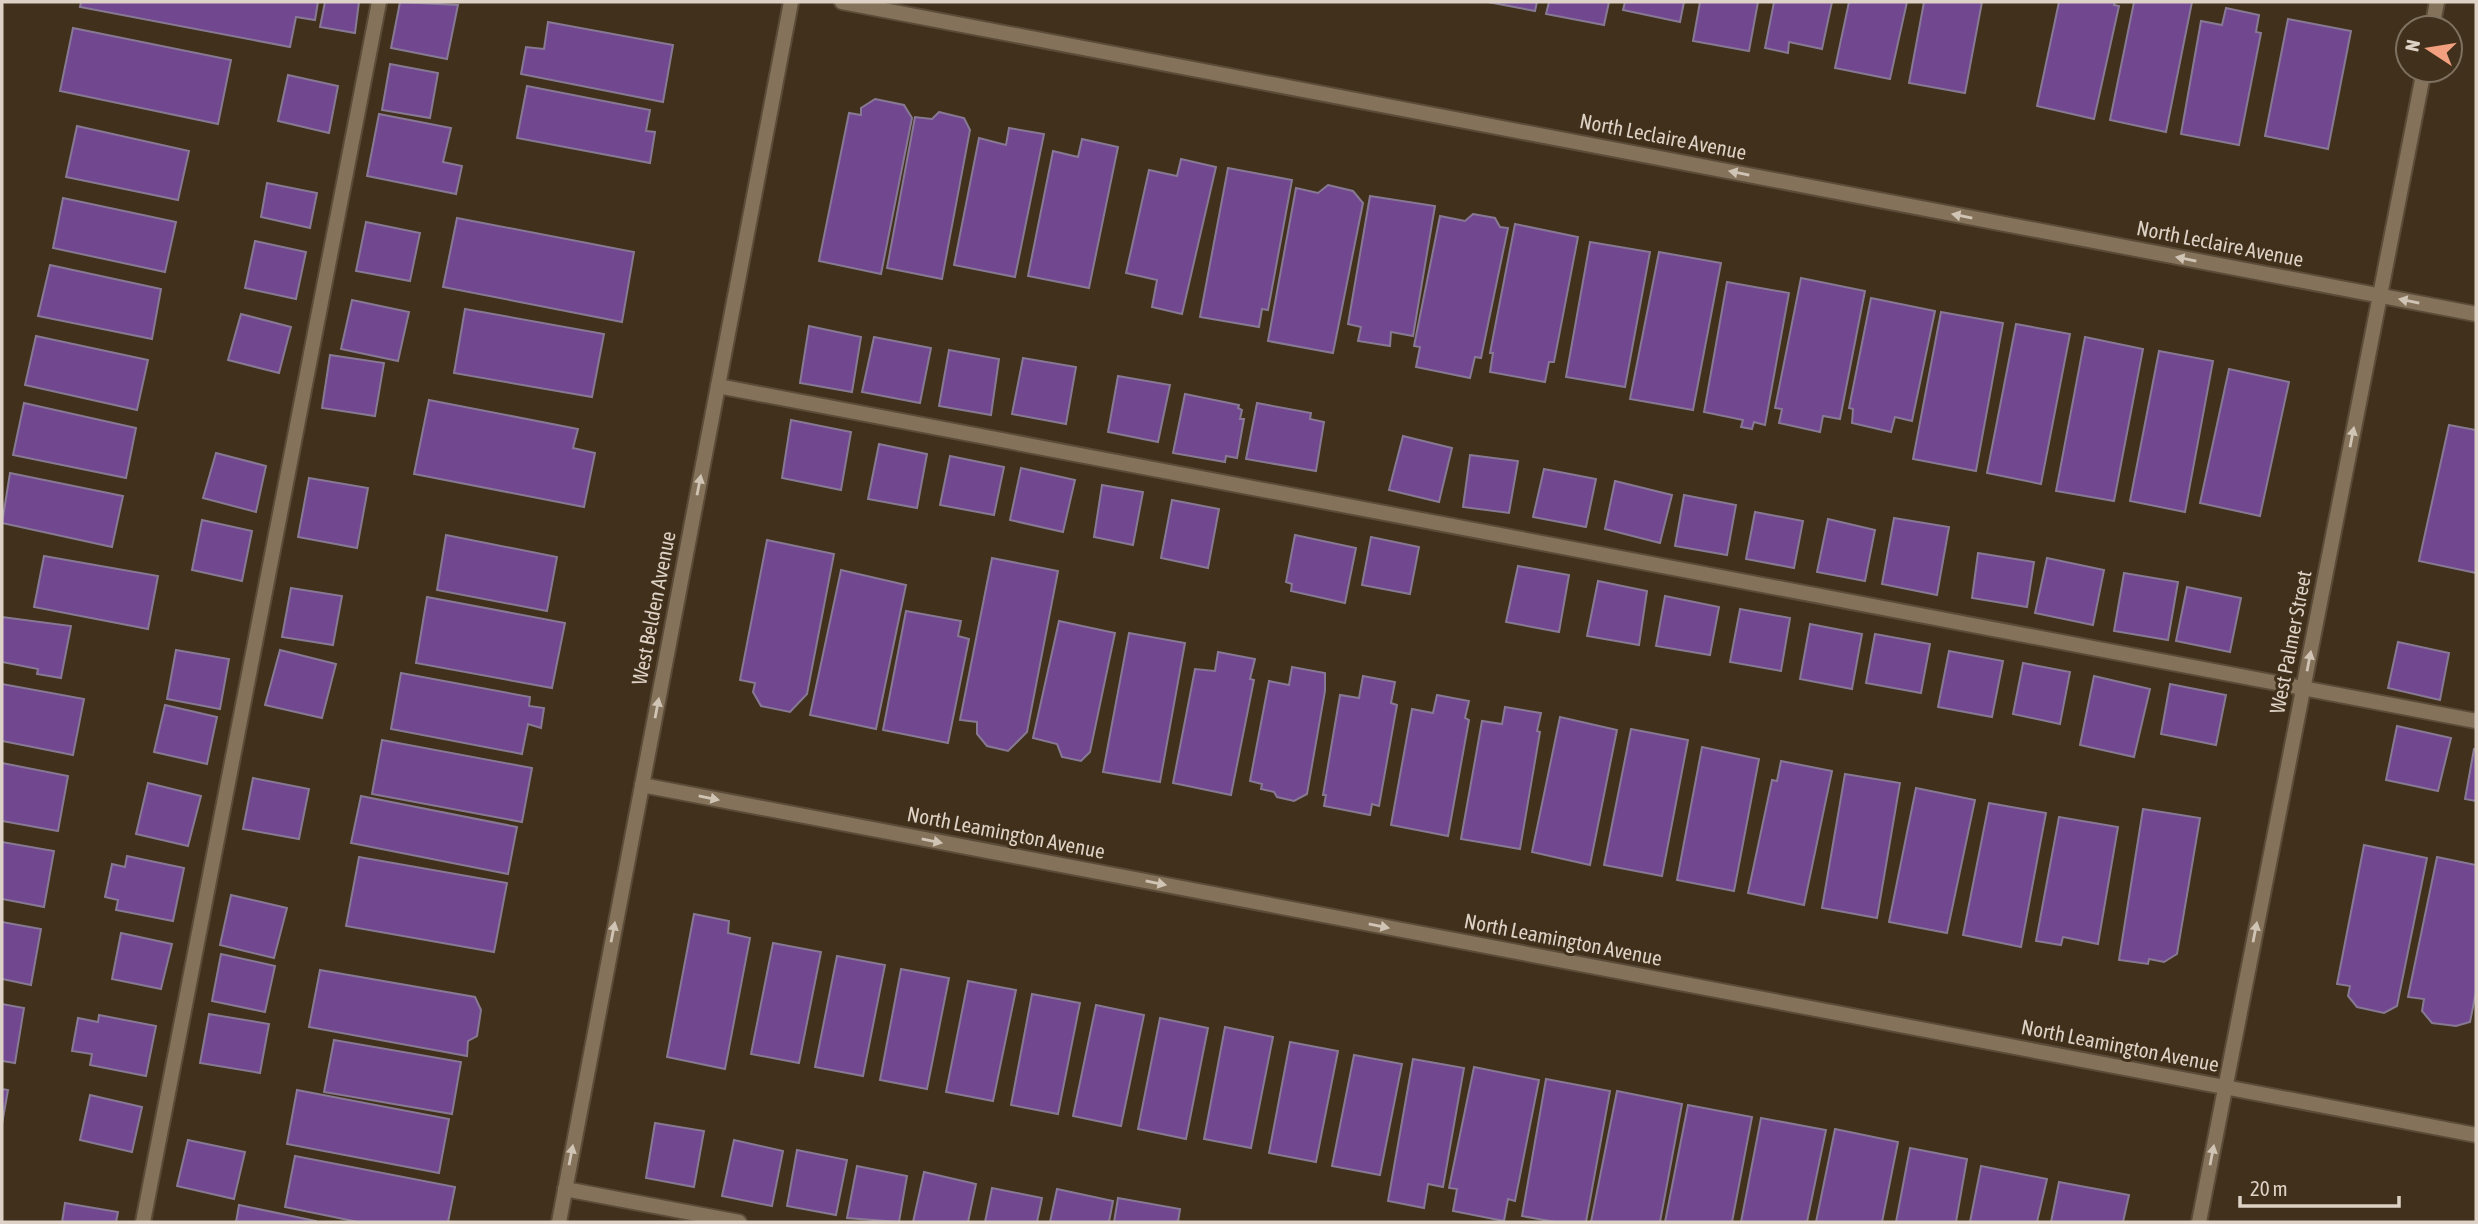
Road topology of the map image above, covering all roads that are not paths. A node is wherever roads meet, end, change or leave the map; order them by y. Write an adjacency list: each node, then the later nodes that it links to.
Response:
1 (379, 2): 14 (street)
2 (792, 2): 7 (street, West Belden Avenue)
3 (842, 2): 5 (street, North Leclaire Avenue, one-way to 3)
4 (2421, 84): 5 (street, West Palmer Street)
5 (2379, 296): 6 (street, North Leclaire Avenue, one-way to 5); 8 (street, West Palmer Street, one-way to 5)
6 (2476, 314)
7 (718, 386): 8 (street); 10 (street, West Belden Avenue, one-way to 7)
8 (2303, 688): 9 (street); 11 (street, West Palmer Street, one-way to 8)
9 (2476, 721)
10 (642, 785): 11 (street, North Leamington Avenue, one-way to 11); 13 (street, West Belden Avenue, one-way to 10)
11 (2226, 1087): 12 (street, North Leamington Avenue); 17 (street, West Palmer Street, one-way to 11)
12 (2476, 1135)
13 (565, 1189): 15 (street, West Belden Avenue); 16 (street)
14 (143, 1222)
15 (559, 1222)
16 (739, 1222)
17 (2199, 1222)

